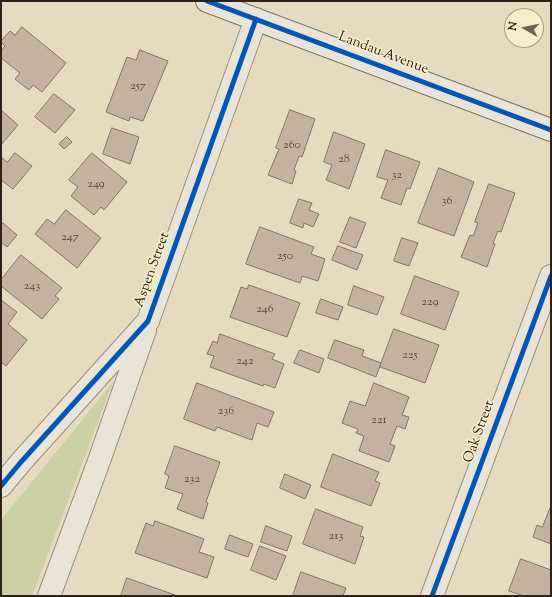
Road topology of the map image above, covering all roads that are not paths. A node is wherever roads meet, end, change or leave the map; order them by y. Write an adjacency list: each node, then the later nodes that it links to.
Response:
1 (207, 1): 2 (street, Landau Avenue)
2 (256, 19): 3 (street, Landau Avenue); 5 (street, Aspen Street)
3 (551, 130)
4 (551, 276): 8 (street, Oak Street)
5 (148, 321): 6 (street, Aspen Street); 7 (street, Aspen Street)
6 (1, 486)
7 (49, 596)
8 (432, 596)

